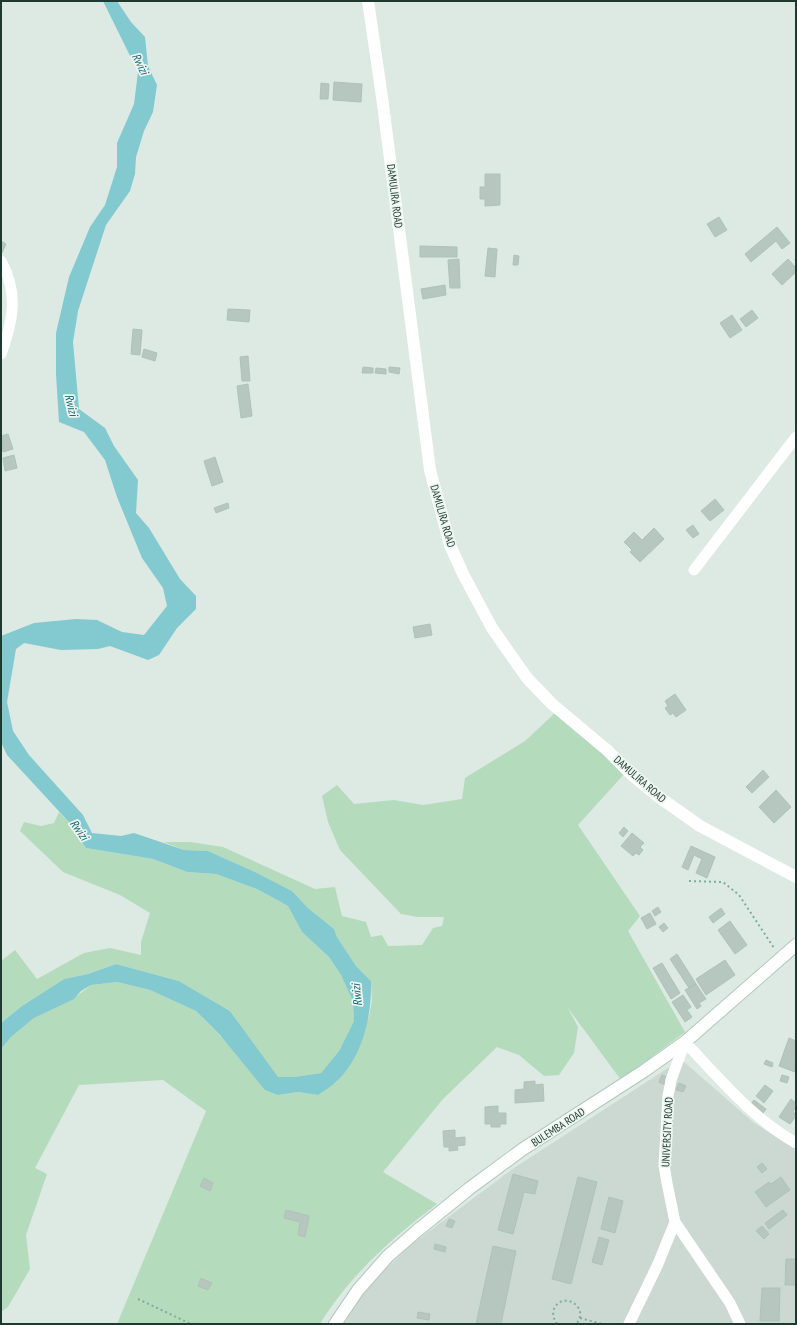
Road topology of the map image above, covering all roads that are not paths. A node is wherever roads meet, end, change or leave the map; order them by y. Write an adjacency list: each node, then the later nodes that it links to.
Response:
1 (368, 1): 6 (street, DAMULIRA ROAD)
2 (1, 261): 3 (street)
3 (1, 354)
4 (796, 437): 5 (street)
5 (694, 570)
6 (796, 877)
7 (796, 945): 8 (street, BULEMBA ROAD)
8 (685, 1042): 9 (street); 10 (street, UNIVERSITY ROAD); 11 (street, BULEMBA ROAD)
9 (796, 1143)
10 (675, 1222): 12 (street); 13 (street, UNIVERSITY ROAD)
11 (335, 1324)
12 (629, 1324)
13 (740, 1324)

